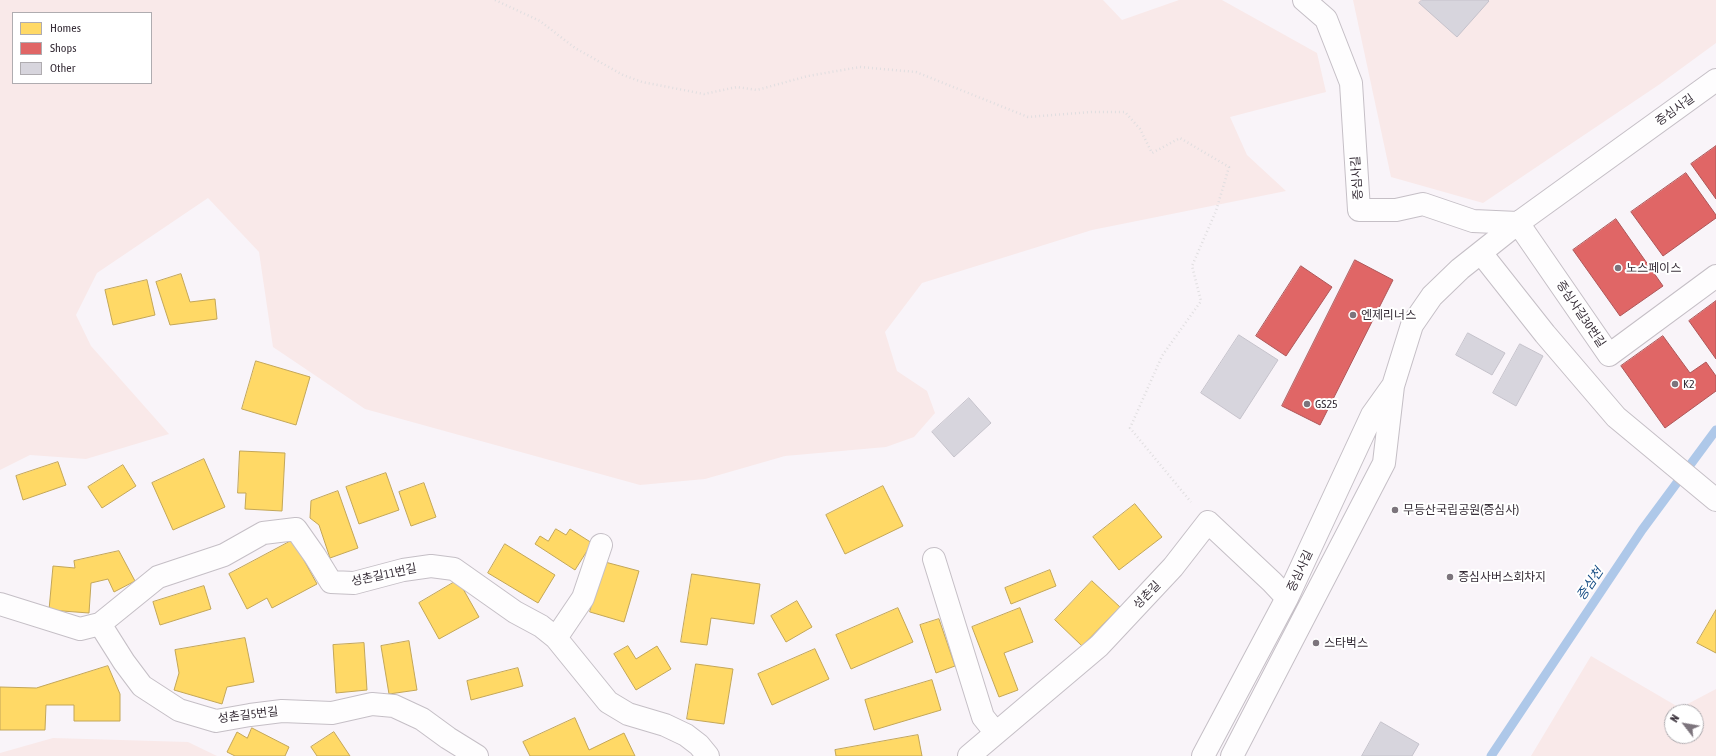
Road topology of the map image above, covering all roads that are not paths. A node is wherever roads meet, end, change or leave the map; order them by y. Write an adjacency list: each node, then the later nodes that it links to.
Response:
1 (1304, 0): 3 (street, 증심사길)
2 (1716, 80): 3 (street, 증심사길)
3 (1518, 223): 4 (street, 증심사길); 5 (street, 증심사길30번길)
4 (1481, 252): 6 (street, 증심사길); 7 (street)
5 (1716, 276)
6 (1393, 386): 10 (street, 증심사길); 19 (street, 증심사길)
7 (1716, 500)
8 (600, 545): 13 (street)
9 (934, 560): 14 (street)
10 (1287, 598): 14 (street, 성촌길); 18 (street, 증심사길)
11 (0, 604): 12 (street)
12 (100, 624): 13 (street, 성촌길11번길); 15 (street, 성촌길5번길)
13 (556, 638): 16 (street, 성촌길11번길)
14 (996, 733): 17 (street, 성촌길)
15 (478, 756)
16 (708, 756)
17 (968, 756)
18 (1203, 756)
19 (1232, 756)

